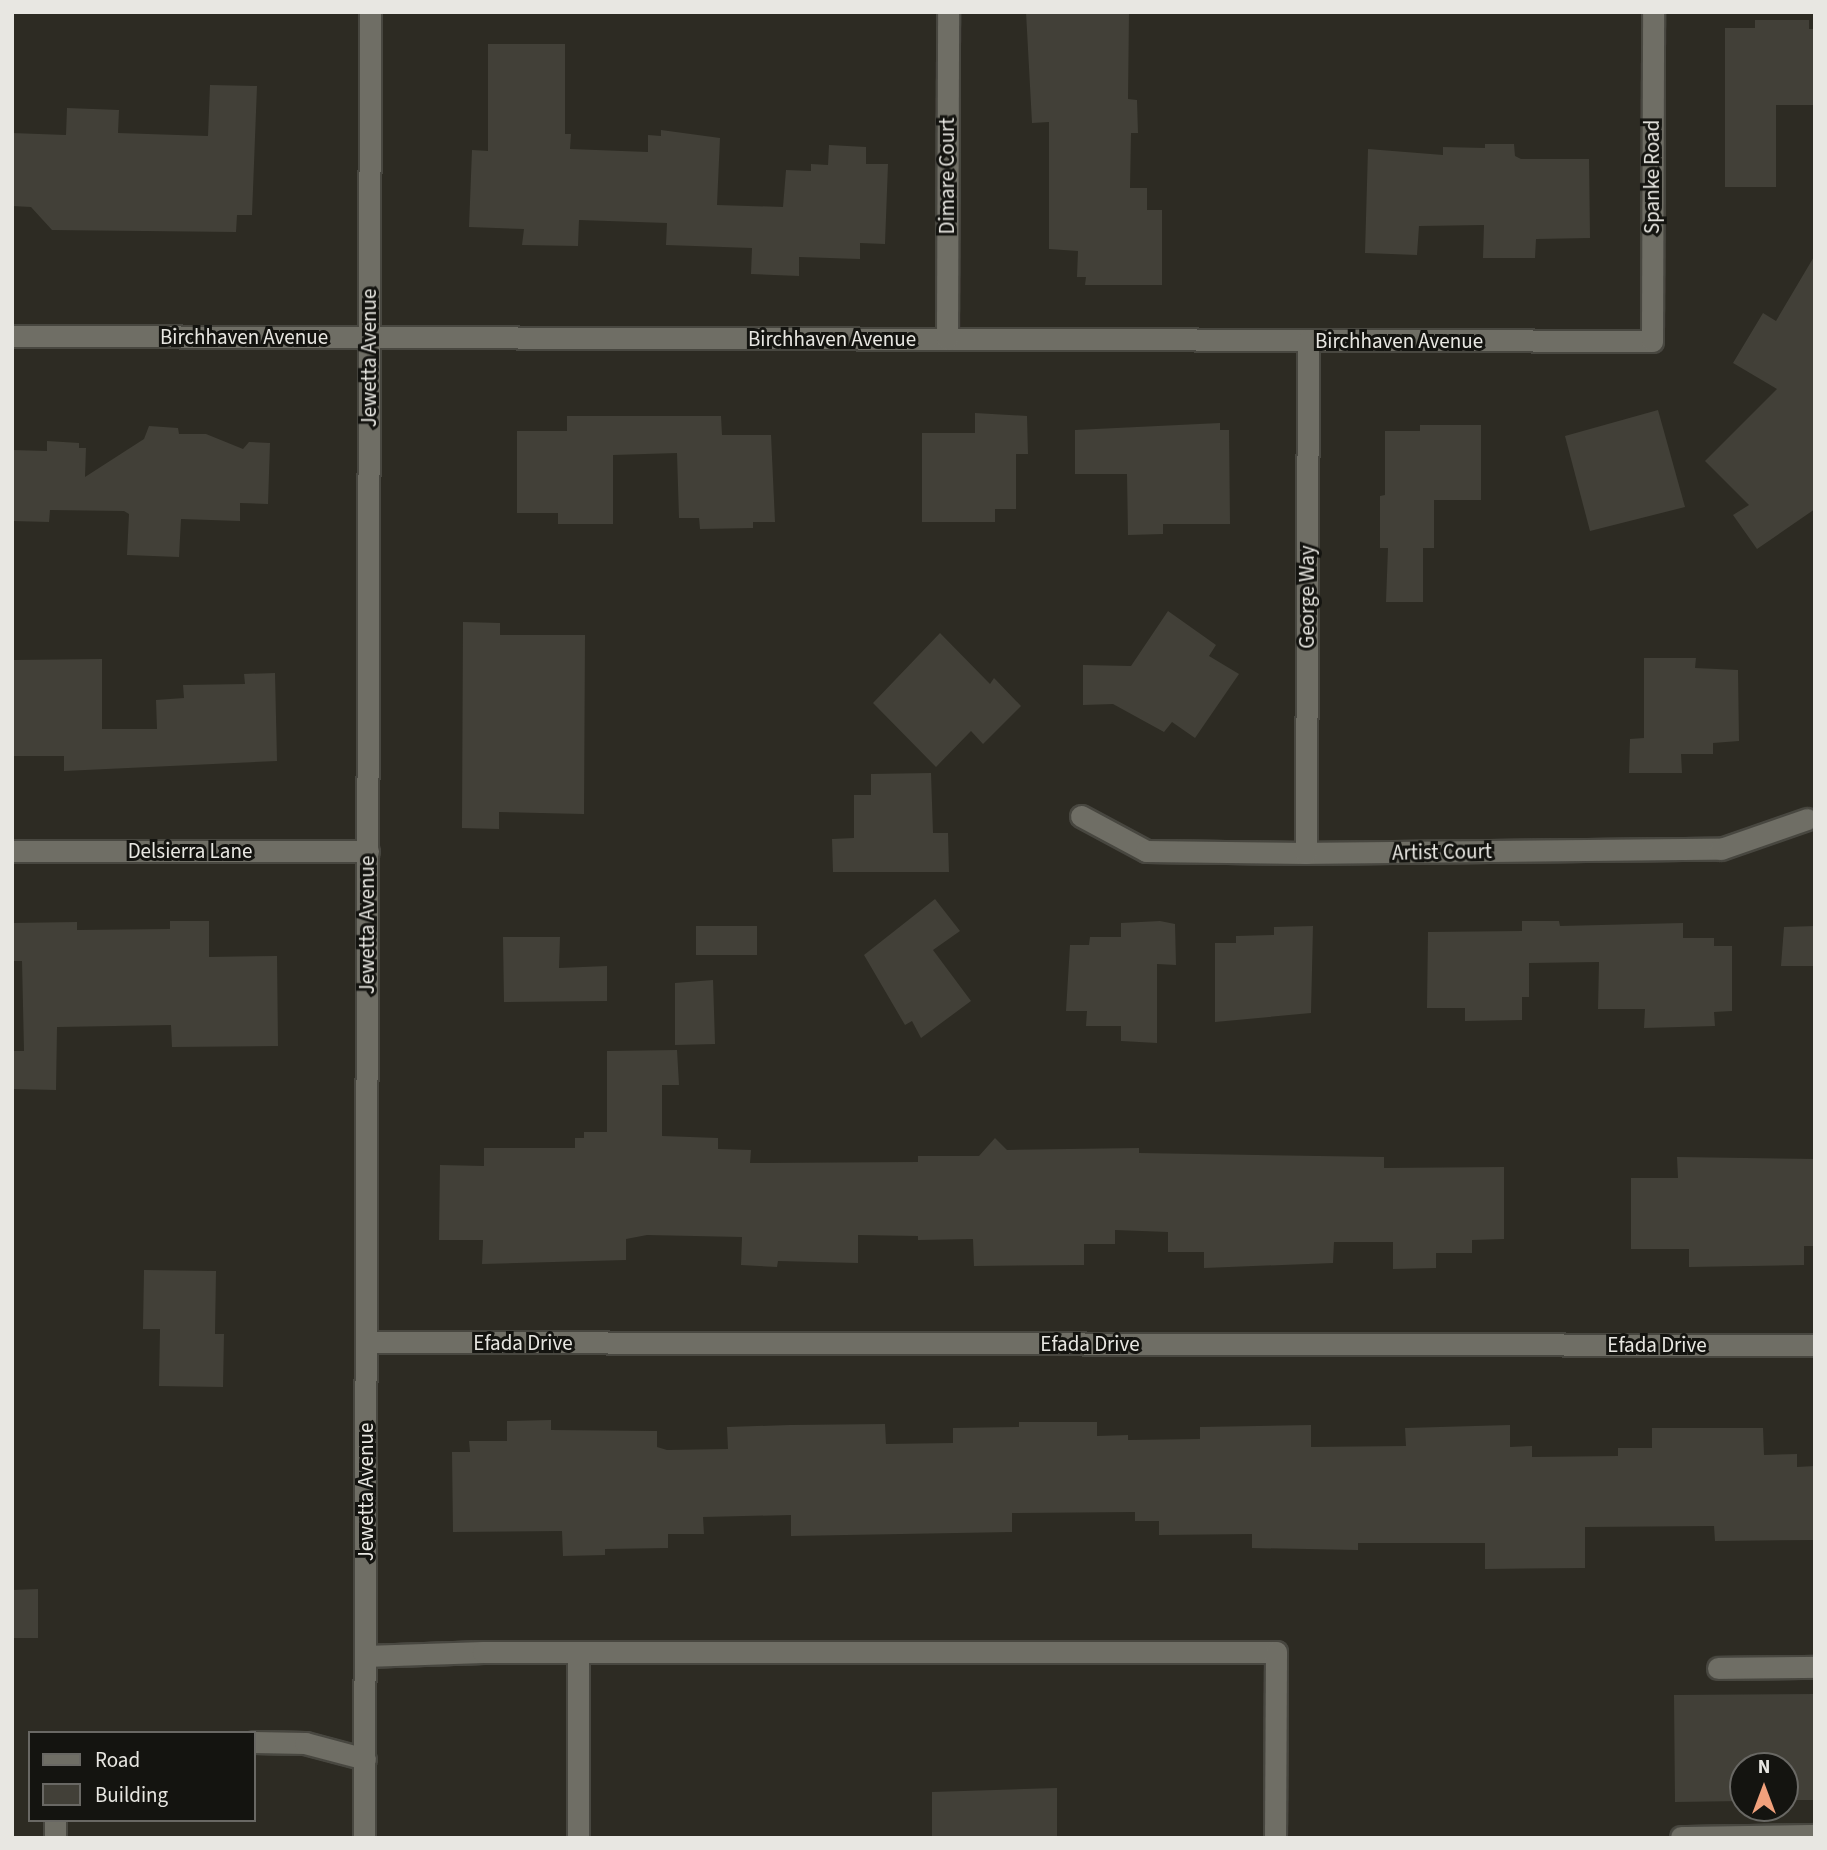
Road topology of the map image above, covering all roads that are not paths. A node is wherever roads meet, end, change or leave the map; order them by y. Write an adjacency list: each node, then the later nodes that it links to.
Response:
1 (370, 12): 5 (street, Jewetta Avenue)
2 (948, 12): 6 (street, Dimare Court)
3 (1653, 12): 8 (street, Spanke Road)
4 (12, 337): 5 (street, Birchhaven Avenue)
5 (369, 337): 6 (street, Birchhaven Avenue); 12 (street, Jewetta Avenue)
6 (947, 339): 7 (street, Birchhaven Avenue)
7 (1308, 340): 8 (street, Birchhaven Avenue); 13 (street, George Way)
8 (1652, 341)
9 (1081, 816): 13 (street, Artist Court)
10 (1807, 819): 13 (street, Artist Court)
11 (12, 851): 12 (street, Delsierra Lane)
12 (368, 851): 14 (street, Jewetta Avenue)
13 (1306, 853)
14 (366, 1342): 15 (street, Efada Drive); 17 (street, Jewetta Avenue)
15 (1815, 1345)
16 (578, 1652): 17 (street); 25 (street); 26 (street)
17 (365, 1657): 21 (street, Jewetta Avenue)
18 (1815, 1667): 19 (street)
19 (1718, 1668)
20 (256, 1742): 21 (street)
21 (365, 1759): 24 (street, Jewetta Avenue)
22 (1815, 1835): 23 (street)
23 (1681, 1837)
24 (364, 1838)
25 (578, 1838)
26 (1275, 1838)

